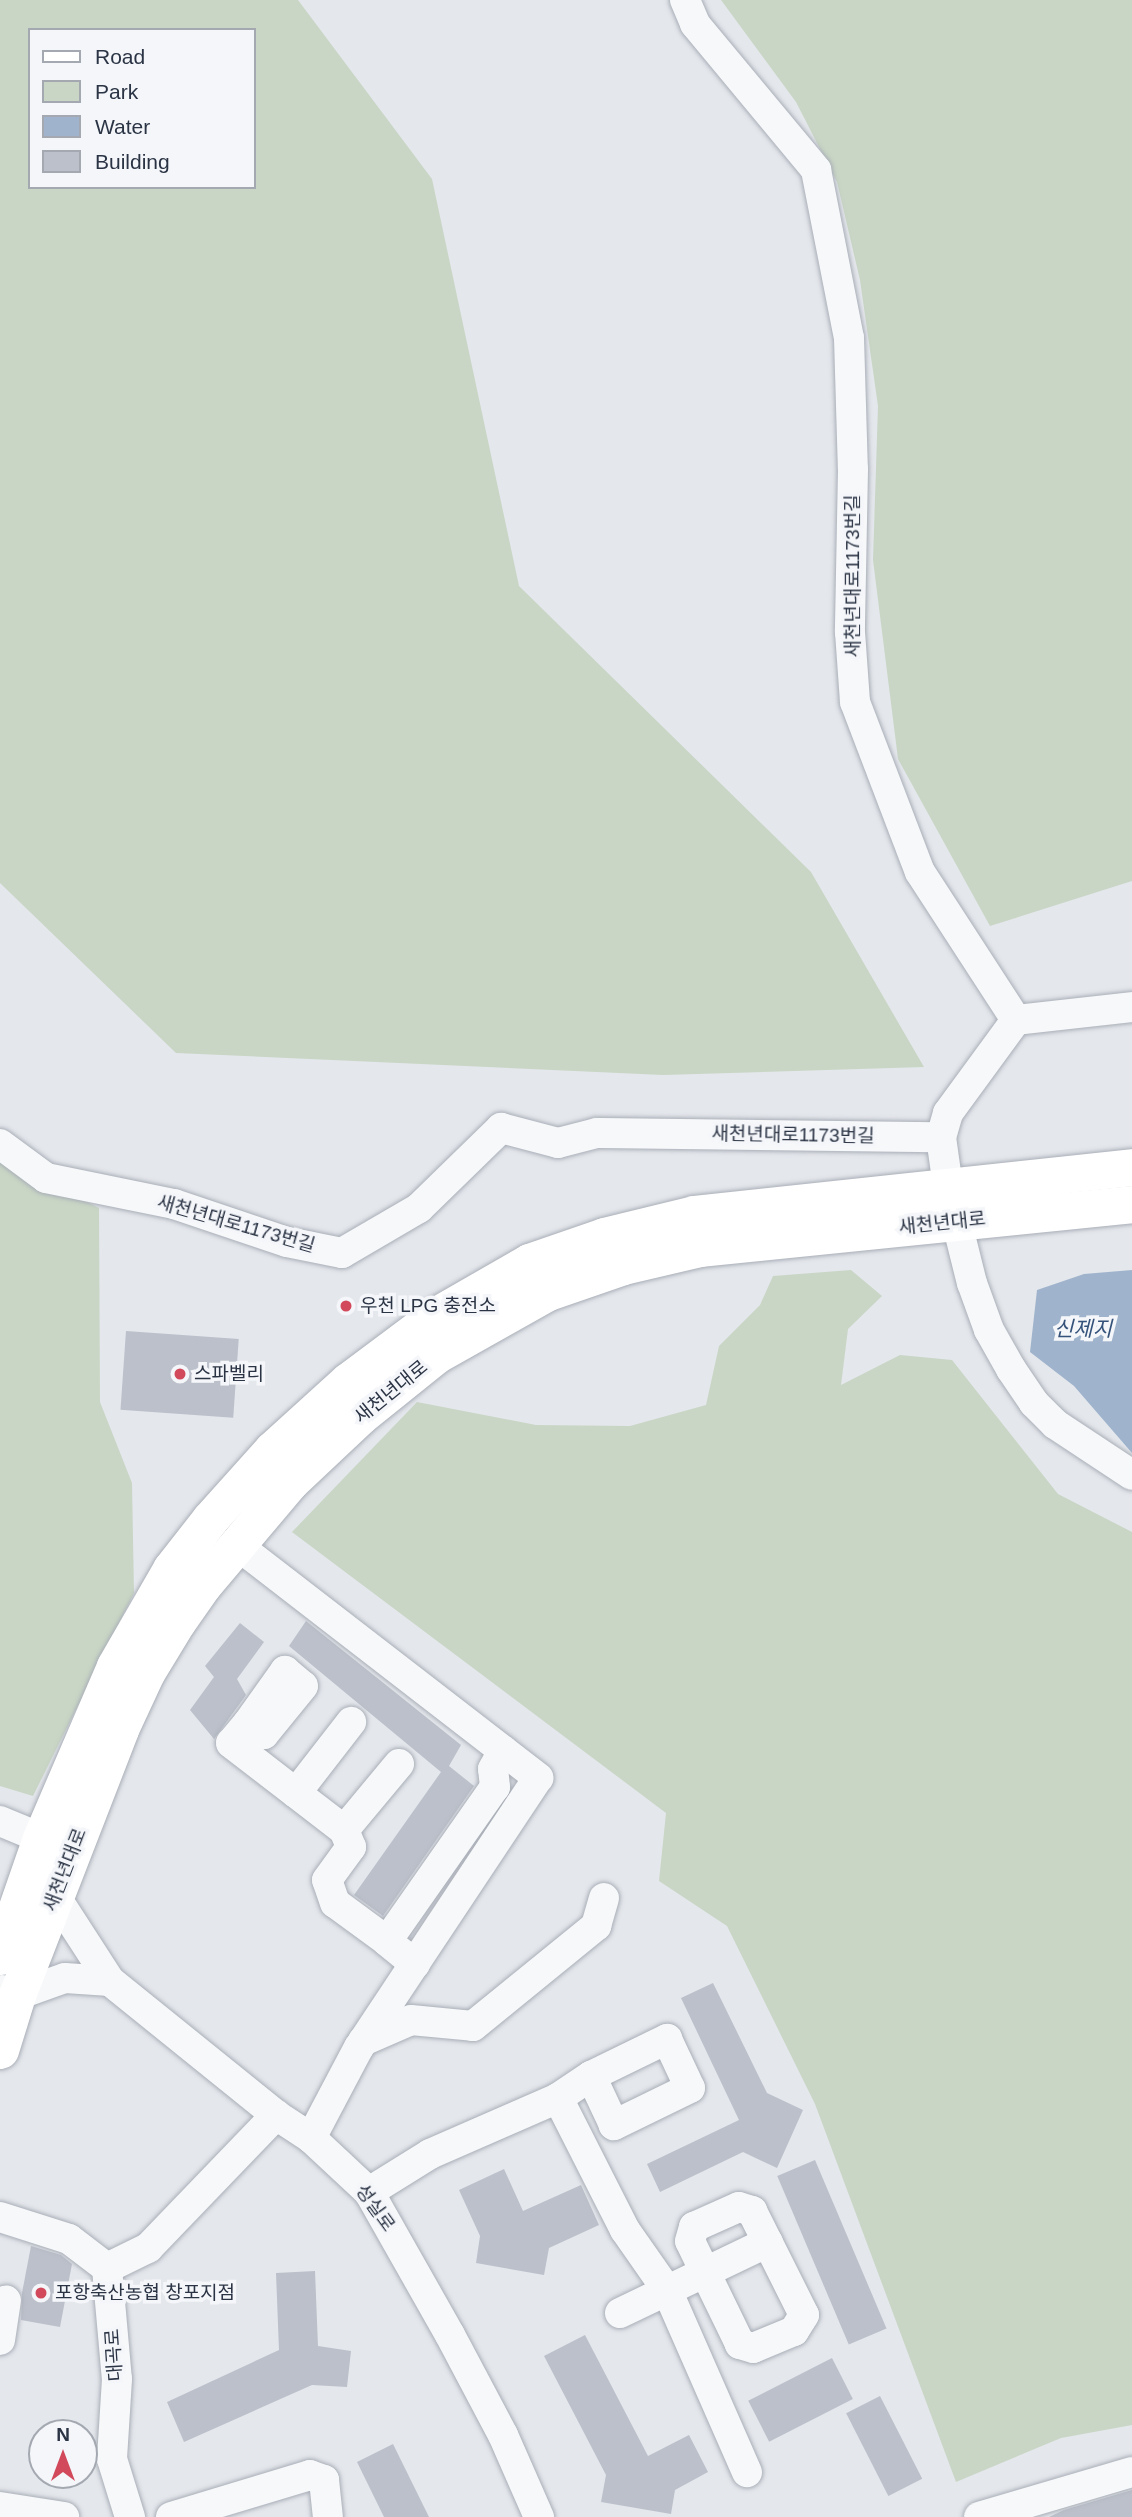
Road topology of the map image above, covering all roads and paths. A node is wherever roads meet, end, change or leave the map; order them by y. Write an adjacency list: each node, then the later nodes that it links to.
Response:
1 (685, 0): 3 (street, 새천년대로1173번길)
2 (1132, 1007): 3 (street)
3 (1016, 1020): 4 (street)
4 (941, 1137): 5 (street, 새천년대로1173번길); 7 (street)
5 (0, 1144)
6 (1117, 1169): 7 (main road, 새천년대로); 8 (main road)
7 (952, 1205): 8 (main road, 새천년대로); 9 (main road, 새천년대로); 10 (street)
8 (1120, 1206)
9 (840, 1214): 11 (main road, 새천년대로); 19 (main road, 새천년대로)
10 (1132, 1475)
11 (237, 1545): 14 (street); 20 (main road, 새천년대로)
12 (351, 1722): 16 (street)
13 (248, 1723): 16 (street)
14 (503, 1751): 22 (street); 24 (street)
15 (399, 1764): 18 (street)
16 (296, 1793): 18 (street)
17 (0, 1821): 19 (street)
18 (344, 1830): 22 (street)
19 (41, 1838): 23 (main road, 새천년대로)
20 (55, 1896): 25 (street, 성실로); 26 (main road, 새천년대로)
21 (604, 1898): 27 (street)
22 (387, 1941): 24 (street)
23 (0, 1956)
24 (415, 1964): 27 (street)
25 (110, 1981): 26 (street); 31 (street, 성실로)
26 (9, 1992): 28 (main road, 새천년대로)
27 (363, 2041): 32 (street)
28 (0, 2050)
29 (591, 2076): 30 (street)
30 (558, 2098): 33 (street); 38 (street)
31 (276, 2115): 32 (street, 성실로); 36 (street)
32 (311, 2138): 33 (street, 성실로)
33 (369, 2192): 49 (street, 성실로)
34 (0, 2217): 36 (street)
35 (768, 2242): 37 (street); 37 (street); 37 (street)
36 (107, 2269): 46 (street, 대곡로)
37 (707, 2272): 38 (street)
38 (667, 2290): 40 (street); 42 (street)
39 (6, 2300): 41 (street)
40 (620, 2313)
41 (0, 2340)
42 (747, 2472)
43 (1132, 2472): 50 (street)
44 (0, 2507): 45 (street)
45 (64, 2517)
46 (130, 2517)
47 (171, 2517): 48 (street)
48 (328, 2517)
49 (539, 2517)
50 (979, 2517)

